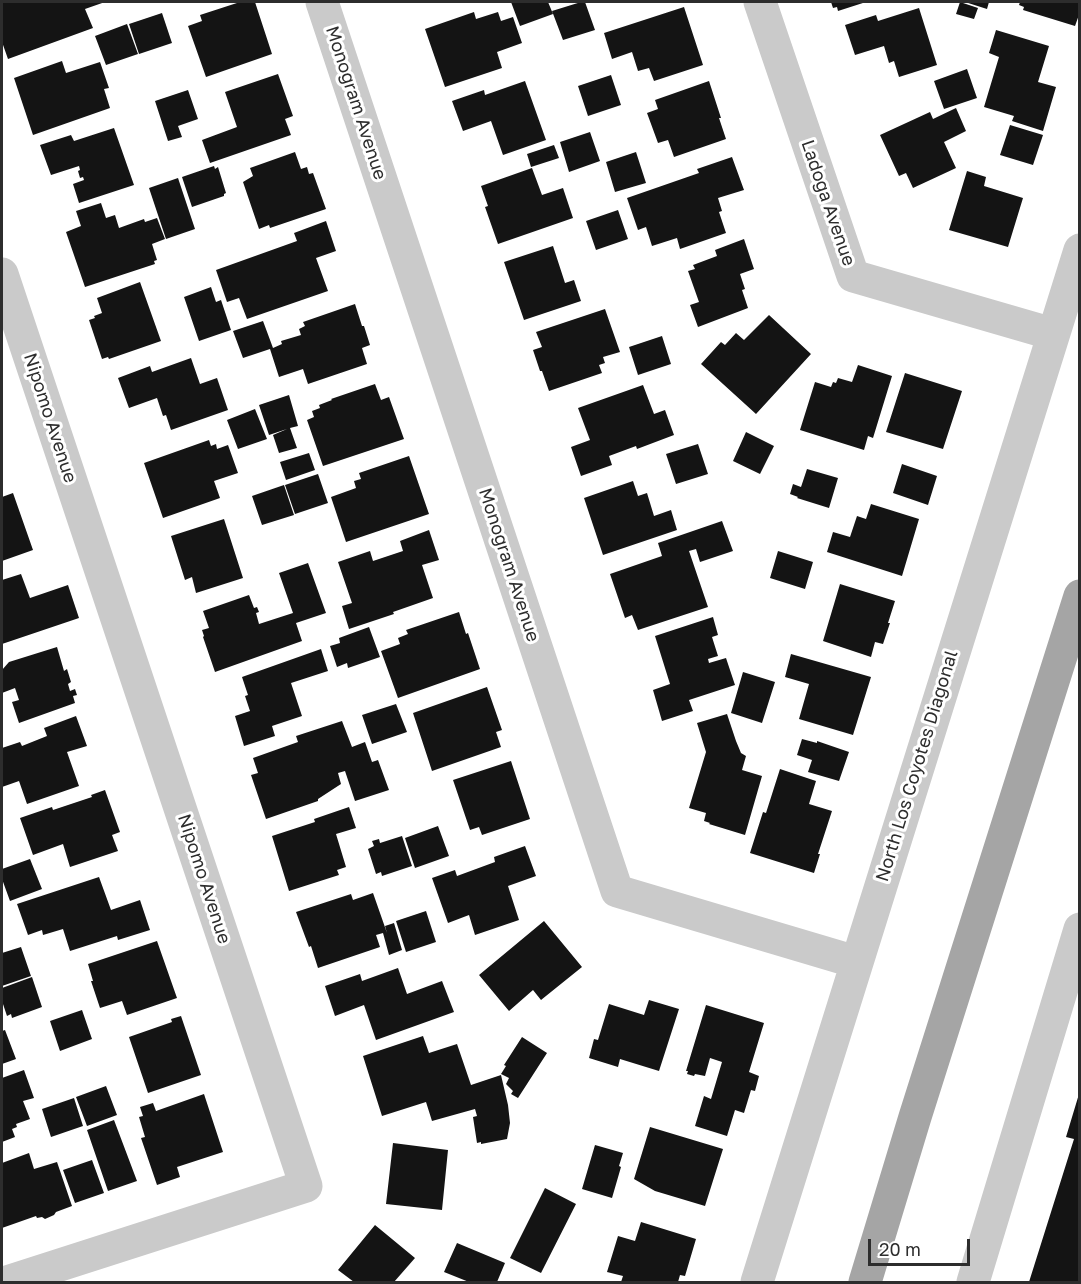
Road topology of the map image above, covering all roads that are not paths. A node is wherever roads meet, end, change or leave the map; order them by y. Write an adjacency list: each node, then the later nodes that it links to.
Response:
1 (322, 2): 8 (street, Monogram Avenue)
2 (760, 2): 5 (street, Ladoga Avenue)
3 (1080, 250): 5 (street, North Los Coyotes Diagonal)
4 (2, 274): 9 (street, Nipomo Avenue)
5 (1053, 334): 8 (street, North Los Coyotes Diagonal)
6 (1080, 596): 11 (main road)
7 (1077, 949): 12 (street)
8 (856, 962): 10 (street, North Los Coyotes Diagonal)
9 (7, 1282)
10 (757, 1282)
11 (865, 1282)
12 (973, 1282)

